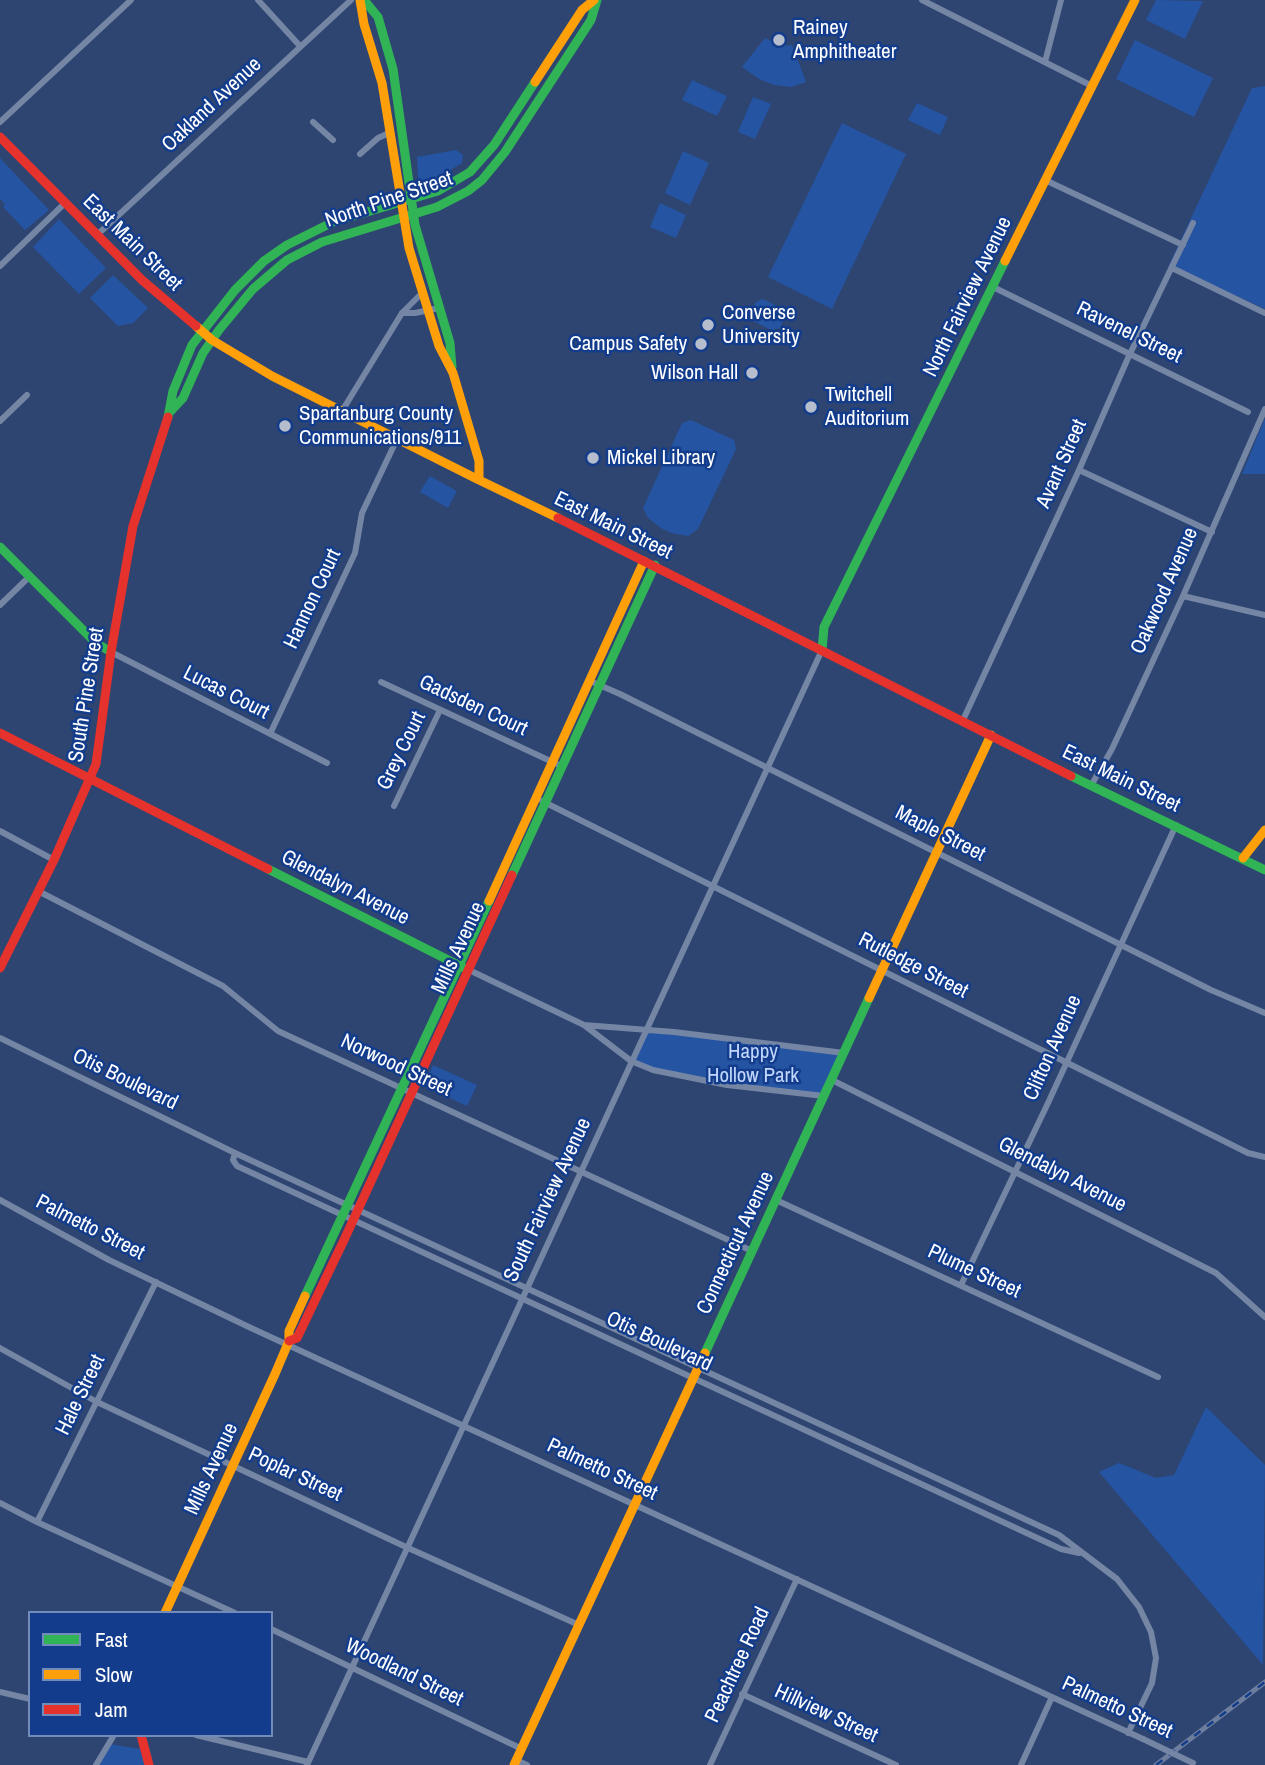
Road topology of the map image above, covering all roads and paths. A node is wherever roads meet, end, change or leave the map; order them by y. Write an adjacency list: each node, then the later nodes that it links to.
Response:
1 (131, 0): 12 (street)
2 (258, 0): 9 (street)
3 (351, 0): 9 (street, Oakland Avenue)
4 (362, 0): 14 (main road); 19 (main road)
5 (596, 0): 19 (main road, North Pine Street); 22 (main road, North Pine Street)
6 (922, 0): 10 (street)
7 (1061, 0): 10 (street)
8 (1135, 0): 11 (main road, North Fairview Avenue)
9 (300, 46): 25 (street, Oakland Avenue)
10 (1045, 62): 11 (street)
11 (1092, 86): 18 (main road, North Fairview Avenue)
12 (0, 122)
13 (313, 122): 16 (street)
14 (389, 133): 17 (street); 21 (main road)
15 (0, 137): 20 (main road, East Main Street)
16 (333, 140)
17 (360, 154)
18 (1045, 180): 26 (street); 29 (main road, North Fairview Avenue)
19 (412, 200): 21 (main road, North Pine Street); 22 (main road)
20 (65, 203): 25 (main road, East Main Street); 27 (street)
21 (401, 203): 23 (main road); 35 (main road, North Pine Street)
22 (414, 214): 23 (main road, North Pine Street); 31 (main road)
23 (403, 217): 30 (main road); 36 (main road, North Pine Street)
24 (1193, 223): 26 (street, Avant Street)
25 (97, 236): 35 (main road, East Main Street)
26 (1183, 245): 28 (street, Avant Street)
27 (0, 266)
28 (1172, 268): 34 (street); 37 (street, Avant Street)
29 (993, 287): 37 (street, Ravenel Street); 56 (main road, North Fairview Avenue)
30 (422, 293): 32 (main road); 33 (street)
31 (439, 308): 32 (street); 38 (main road)
32 (427, 310): 33 (street); 38 (main road)
33 (402, 313): 41 (street)
34 (1265, 313)
35 (202, 332): 36 (main road, East Main Street); 43 (main road, South Pine Street)
36 (212, 340): 41 (main road, East Main Street); 43 (main road, South Pine Street)
37 (1131, 354): 42 (street, Ravenel Street); 46 (street, Avant Street)
38 (453, 373): 47 (main road)
39 (26, 395): 44 (street)
40 (1265, 409): 48 (street, Oakwood Avenue)
41 (342, 411): 45 (main road, East Main Street)
42 (1248, 412)
43 (169, 413): 57 (main road, South Pine Street)
44 (0, 421)
45 (397, 439): 47 (main road, East Main Street); 64 (street, Hannon Court)
46 (1079, 470): 48 (street); 62 (street, Avant Street)
47 (479, 480): 50 (main road, East Main Street)
48 (1212, 532): 53 (street, Oakwood Avenue)
49 (0, 547): 52 (main road)
50 (644, 561): 51 (main road, East Main Street); 58 (main road, Mills Avenue)
51 (655, 565): 56 (main road, East Main Street); 60 (main road, Mills Avenue)
52 (29, 577): 54 (street); 57 (main road)
53 (1183, 596): 55 (street); 71 (street, Oakwood Avenue)
54 (0, 605)
55 (1265, 615)
56 (822, 650): 62 (main road, East Main Street); 69 (street, South Fairview Avenue)
57 (111, 652): 64 (street, Lucas Court); 70 (main road, South Pine Street)
58 (590, 681): 60 (street, Maple Street); 66 (main road, Mills Avenue)
59 (381, 682): 61 (street, Gadsden Court)
60 (600, 685): 68 (main road, Mills Avenue); 69 (street, Maple Street)
61 (440, 710): 66 (street, Gadsden Court); 74 (street, Grey Court)
62 (962, 720): 65 (main road, East Main Street)
63 (0, 733): 70 (main road, Glendalyn Avenue)
64 (270, 734): 67 (street, Lucas Court)
65 (991, 735): 71 (main road, East Main Street); 78 (main road, Connecticut Avenue)
66 (551, 761): 68 (street, Gadsden Court); 72 (main road, Mills Avenue)
67 (327, 763)
68 (561, 766): 73 (main road, Mills Avenue)
69 (769, 768): 78 (street, Maple Street); 82 (street, South Fairview Avenue)
70 (90, 780): 80 (main road, South Pine Street); 85 (main road, Glendalyn Avenue)
71 (1092, 784): 75 (main road, East Main Street)
72 (537, 798): 73 (street, Rutledge Street); 85 (main road, Mills Avenue)
73 (547, 803): 82 (street, Rutledge Street); 87 (main road, Mills Avenue)
74 (394, 806)
75 (1175, 825): 79 (main road, East Main Street); 84 (street, Clifton Avenue)
76 (1265, 830): 79 (main road)
77 (0, 831): 80 (street)
78 (937, 852): 84 (street, Maple Street); 88 (main road, Connecticut Avenue)
79 (1243, 858): 81 (main road, East Main Street)
80 (54, 860): 83 (main road, South Pine Street)
81 (1265, 870)
82 (714, 886): 88 (street, Rutledge Street); 91 (street, South Fairview Avenue)
83 (38, 891): 86 (main road, South Pine Street); 97 (street, Norwood Street)
84 (1120, 946): 89 (street, Maple Street); 95 (street, Clifton Avenue)
85 (459, 965): 87 (main road, Glendalyn Avenue); 97 (main road, Mills Avenue)
86 (0, 968)
87 (469, 970): 90 (street, Glendalyn Avenue); 98 (main road, Mills Avenue)
88 (882, 971): 93 (main road, Connecticut Avenue); 95 (street, Rutledge Street)
89 (1265, 1013)
90 (584, 1025): 91 (street, Glendalyn Avenue); 94 (street, Glendalyn Avenue)
91 (646, 1029): 93 (street, Glendalyn Avenue); 94 (street, South Fairview Avenue)
92 (0, 1038): 100 (street, Otis Boulevard)
93 (844, 1053): 96 (main road, Connecticut Avenue)
94 (631, 1061): 99 (street, Glendalyn Avenue); 103 (street, South Fairview Avenue)
95 (1066, 1062): 101 (street, Rutledge Street); 102 (street, Clifton Avenue)
96 (832, 1080): 99 (main road, Connecticut Avenue); 102 (street, Glendalyn Avenue)
97 (402, 1088): 98 (street, Norwood Street); 106 (main road, Mills Avenue)
98 (412, 1093): 103 (street, Norwood Street); 107 (main road, Mills Avenue)
99 (824, 1096): 105 (main road, Connecticut Avenue)
100 (235, 1153): 106 (street, Otis Boulevard); 108 (street, Otis Boulevard)
101 (1265, 1157)
102 (1015, 1171): 112 (street, Clifton Avenue); 115 (street, Glendalyn Avenue)
103 (581, 1172): 110 (street, Norwood Street); 113 (street, South Fairview Avenue)
104 (0, 1200): 111 (street, Palmetto Street)
105 (776, 1200): 110 (main road, Connecticut Avenue); 112 (street, Plume Street)
106 (348, 1205): 107 (street, Otis Boulevard); 108 (main road, Mills Avenue)
107 (358, 1209): 109 (main road, Mills Avenue); 113 (street, Otis Boulevard)
108 (343, 1215): 109 (street, Otis Boulevard); 116 (main road, Mills Avenue)
109 (353, 1219): 114 (street, Otis Boulevard); 116 (main road, Mills Avenue)
110 (752, 1251): 118 (main road, Connecticut Avenue)
111 (156, 1282): 116 (street, Palmetto Street); 121 (street, Hale Street)
112 (961, 1285): 120 (street, Plume Street)
113 (527, 1288): 114 (street, South Fairview Avenue); 118 (street, Otis Boulevard)
114 (522, 1298): 119 (street, Otis Boulevard); 122 (street, South Fairview Avenue)
115 (1265, 1317)
116 (289, 1343): 122 (street, Palmetto Street); 123 (main road, Mills Avenue)
117 (0, 1348): 121 (street, Poplar Street)
118 (698, 1367): 119 (main road, Connecticut Avenue); 128 (street, Otis Boulevard)
119 (694, 1377): 125 (main road, Connecticut Avenue); 128 (street, Otis Boulevard)
120 (1158, 1377)
121 (97, 1402): 123 (street, Poplar Street); 126 (street, Hale Street)
122 (464, 1424): 125 (street, Palmetto Street); 127 (street, South Fairview Avenue)
123 (233, 1465): 127 (street, Poplar Street); 130 (main road, Mills Avenue)
124 (0, 1503): 126 (street)
125 (635, 1505): 129 (street, Palmetto Street); 133 (main road, Connecticut Avenue)
126 (37, 1522): 130 (street)
127 (406, 1547): 133 (street, Poplar Street); 135 (street, South Fairview Avenue)
128 (1080, 1553): 140 (street, Otis Boulevard)
129 (797, 1579): 137 (street, Peachtree Road); 138 (street, Palmetto Street)
130 (177, 1586): 131 (main road, Mills Avenue); 132 (street)
131 (166, 1611)
132 (231, 1611)
133 (579, 1625): 144 (main road, Connecticut Avenue)
134 (273, 1630): 135 (street, Woodland Street)
135 (351, 1667): 144 (street, Woodland Street); 146 (street, South Fairview Avenue)
136 (0, 1692): 139 (street)
137 (743, 1695): 151 (street, Peachtree Road); 152 (street, Hillview Street)
138 (1052, 1697): 140 (street, Palmetto Street); 153 (street)
139 (28, 1699)
140 (1128, 1733): 147 (street, Palmetto Street, bridge)
141 (113, 1737): 148 (street)
142 (142, 1737): 149 (main road)
143 (204, 1737): 146 (street)
144 (522, 1749): 145 (main road, Connecticut Avenue)
145 (515, 1762): 150 (street)
146 (307, 1764)
147 (1195, 1764)
148 (96, 1765)
149 (149, 1765)
150 (527, 1765)
151 (710, 1765)
152 (896, 1765)
153 (1021, 1765)

